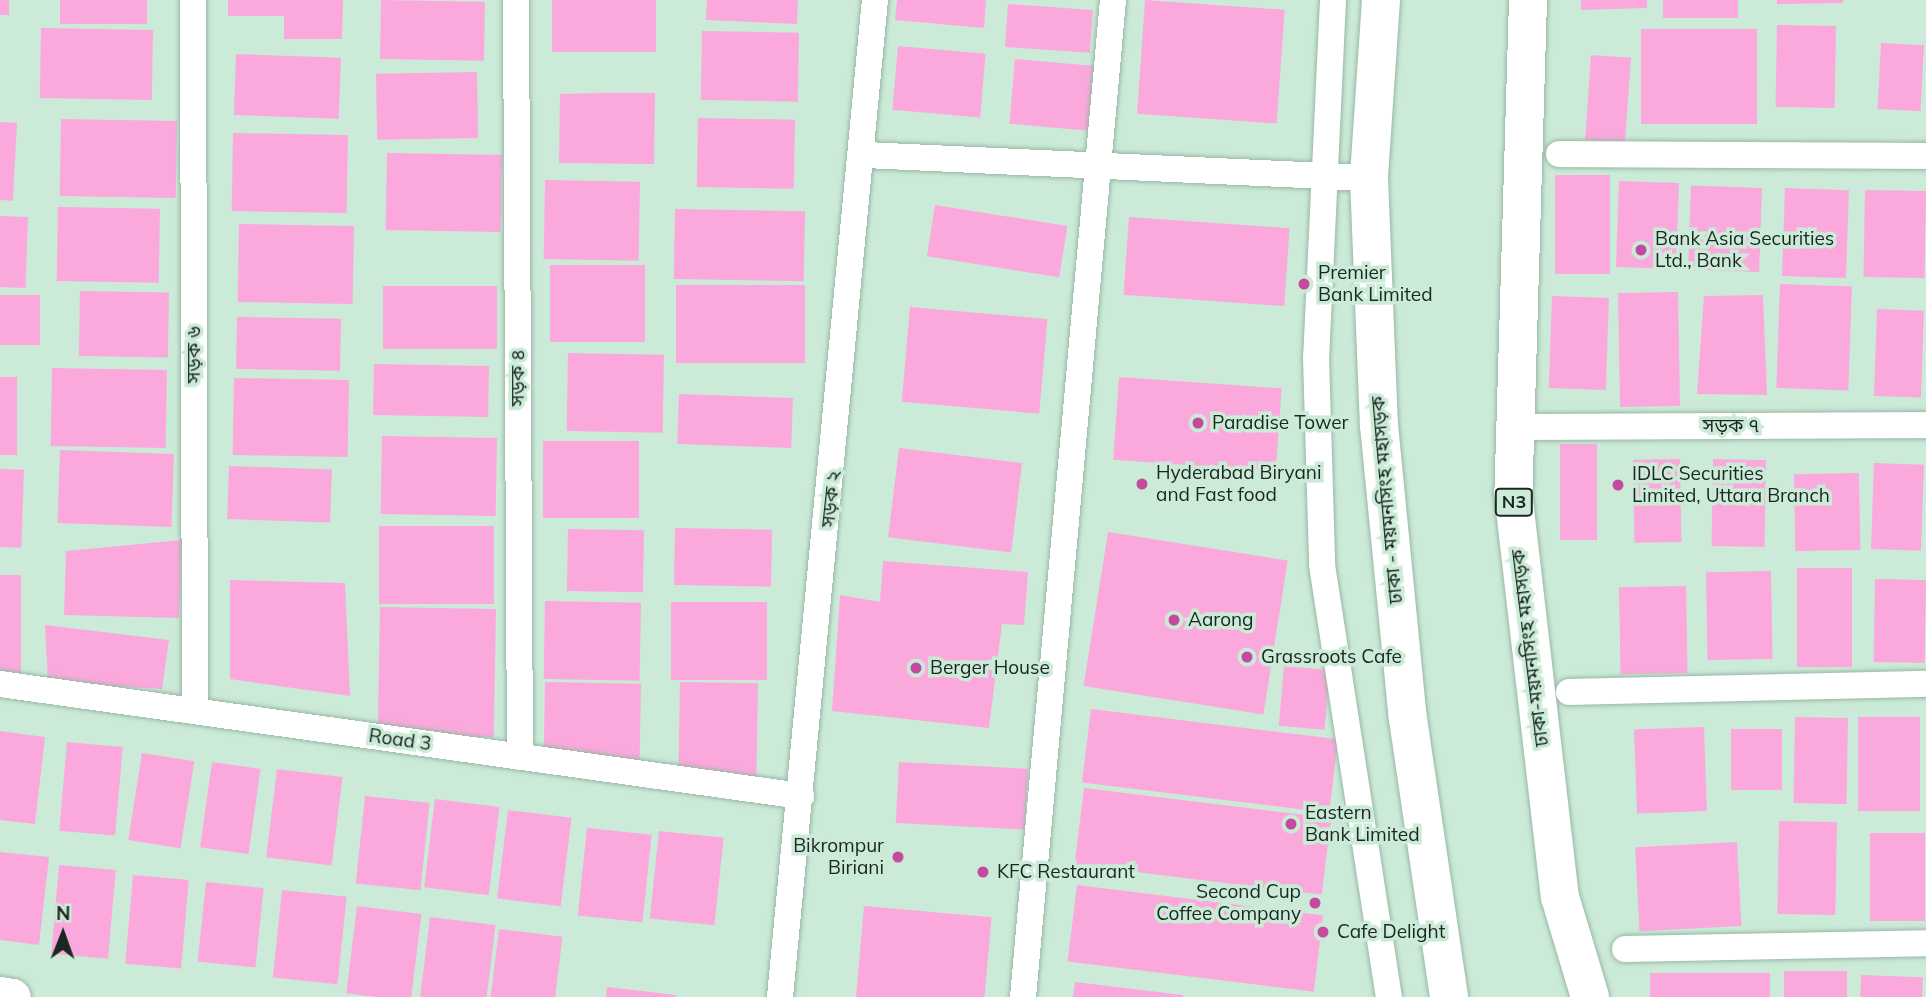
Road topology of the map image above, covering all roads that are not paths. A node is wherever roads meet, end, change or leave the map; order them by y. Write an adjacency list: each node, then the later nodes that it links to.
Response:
1 (193, 0): 19 (street, সড়ক ৬)
2 (516, 0): 20 (street, সড়ক ৪)
3 (876, 0): 9 (street, সড়ক ২)
4 (1113, 0): 11 (street)
5 (1333, 0): 12 (street)
6 (1381, 0): 13 (highway, ঢাকা - ময়মনসিংহ মহাসড়ক)
7 (1528, 0): 30 (highway, ঢাকা-ময়মনসিংহ মহাসড়ক / N3)
8 (1559, 154): 10 (street)
9 (865, 155): 11 (street); 21 (street, সড়ক ২)
10 (1926, 156)
11 (1098, 166): 12 (street); 27 (street)
12 (1320, 176): 13 (street); 28 (street)
13 (1369, 178): 29 (highway, ঢাকা - ময়মনসিংহ মহাসড়ক)
14 (1926, 425): 15 (street, সড়ক ৭)
15 (1536, 427)
16 (0, 684): 19 (street, Road 3)
17 (1926, 684): 18 (street)
18 (1569, 692)
19 (195, 711): 20 (street, Road 3)
20 (520, 757): 21 (street, Road 3)
21 (801, 796): 26 (street, সড়ক ২)
22 (1926, 943): 23 (street)
23 (1625, 949)
24 (0, 995): 25 (street)
25 (12, 997)
26 (780, 997)
27 (1023, 997)
28 (1389, 997)
29 (1449, 997)
30 (1590, 997)

